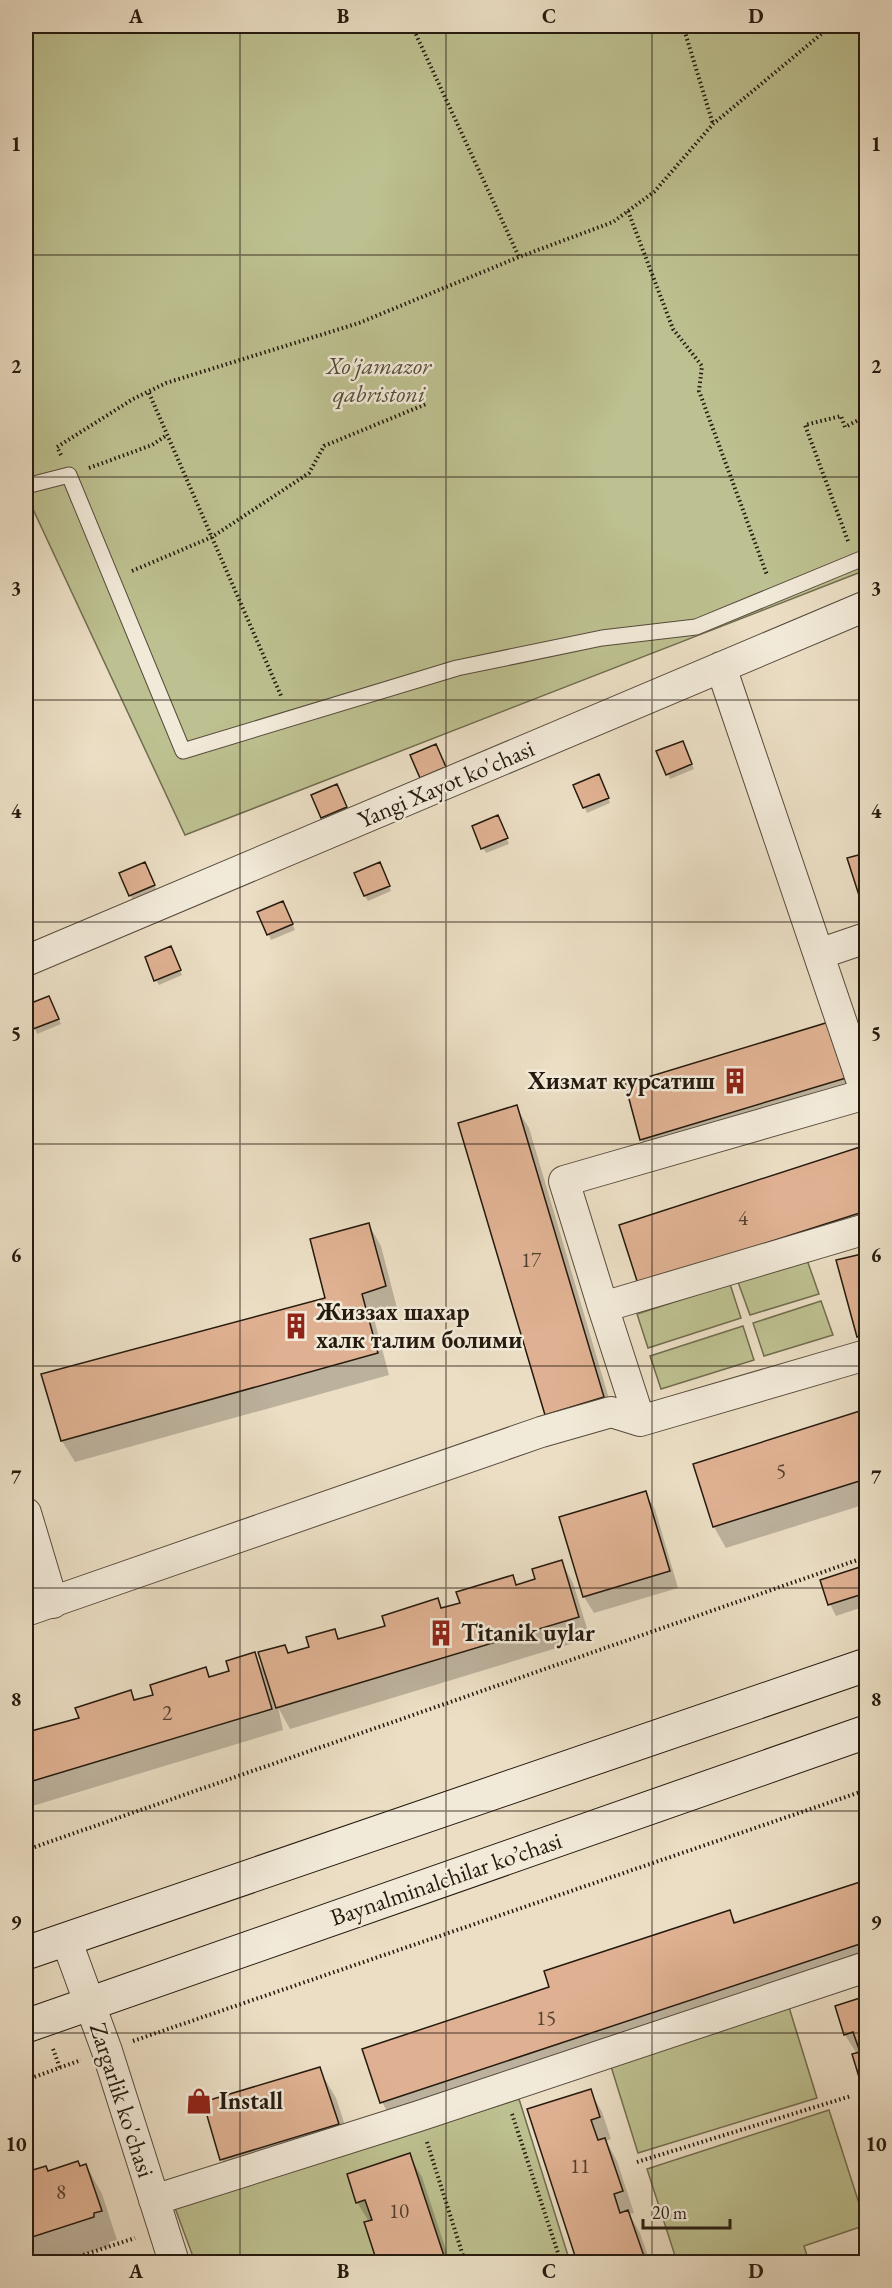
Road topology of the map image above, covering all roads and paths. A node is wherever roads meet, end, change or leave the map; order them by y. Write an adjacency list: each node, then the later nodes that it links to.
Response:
1 (412, 26): 6 (path)
2 (683, 26): 4 (path)
3 (831, 26): 4 (path)
4 (713, 124): 5 (path)
5 (628, 211): 6 (path); 18 (path)
6 (519, 257): 9 (path)
7 (860, 289): 8 (path)
8 (867, 308)
9 (149, 393): 12 (path); 13 (path)
10 (426, 404): 15 (path)
11 (867, 416): 16 (path)
12 (167, 435): 13 (path); 15 (path)
13 (69, 475): 14 (lane); 17 (lane)
14 (26, 486)
15 (212, 537): 17 (path); 21 (path)
16 (861, 559): 18 (lane)
17 (112, 579): 21 (lane)
18 (774, 595): 21 (lane)
19 (867, 606): 20 (street, Yangi Xayot ko'chasi)
20 (721, 667): 23 (street); 24 (street, Yangi Xayot ko'chasi)
21 (291, 718)
22 (867, 938): 23 (street)
23 (819, 954): 25 (street)
24 (26, 961)
25 (867, 1094): 27 (street)
26 (867, 1229): 27 (street)
27 (603, 1307): 29 (street)
28 (867, 1355): 29 (street)
29 (640, 1420): 32 (street)
30 (26, 1514): 32 (street)
31 (867, 1557): 36 (path)
32 (39, 1607)
33 (867, 1665): 37 (main road)
34 (867, 1732): 40 (main road, Baynalminalchilar ko’chasi)
35 (867, 1790): 42 (path)
36 (26, 1850)
37 (66, 1939): 38 (main road); 40 (street, Zargarlik ko'chasi)
38 (26, 1953)
39 (867, 1967): 44 (street)
40 (90, 2003): 41 (main road, Baynalminalchilar ko’chasi); 42 (street, Zargarlik ko'chasi)
41 (26, 2026)
42 (107, 2051): 43 (path); 48 (street, Zargarlik ko'chasi)
43 (26, 2080)
44 (504, 2088): 46 (street); 53 (path)
45 (851, 2096): 47 (path)
46 (419, 2116): 48 (street); 52 (path)
47 (637, 2162)
48 (154, 2200): 49 (street, Zargarlik ko'chasi)
49 (163, 2228): 50 (path); 51 (street, Zargarlik ko'chasi)
50 (62, 2262)
51 (174, 2262)
52 (465, 2262)
53 (561, 2262)

